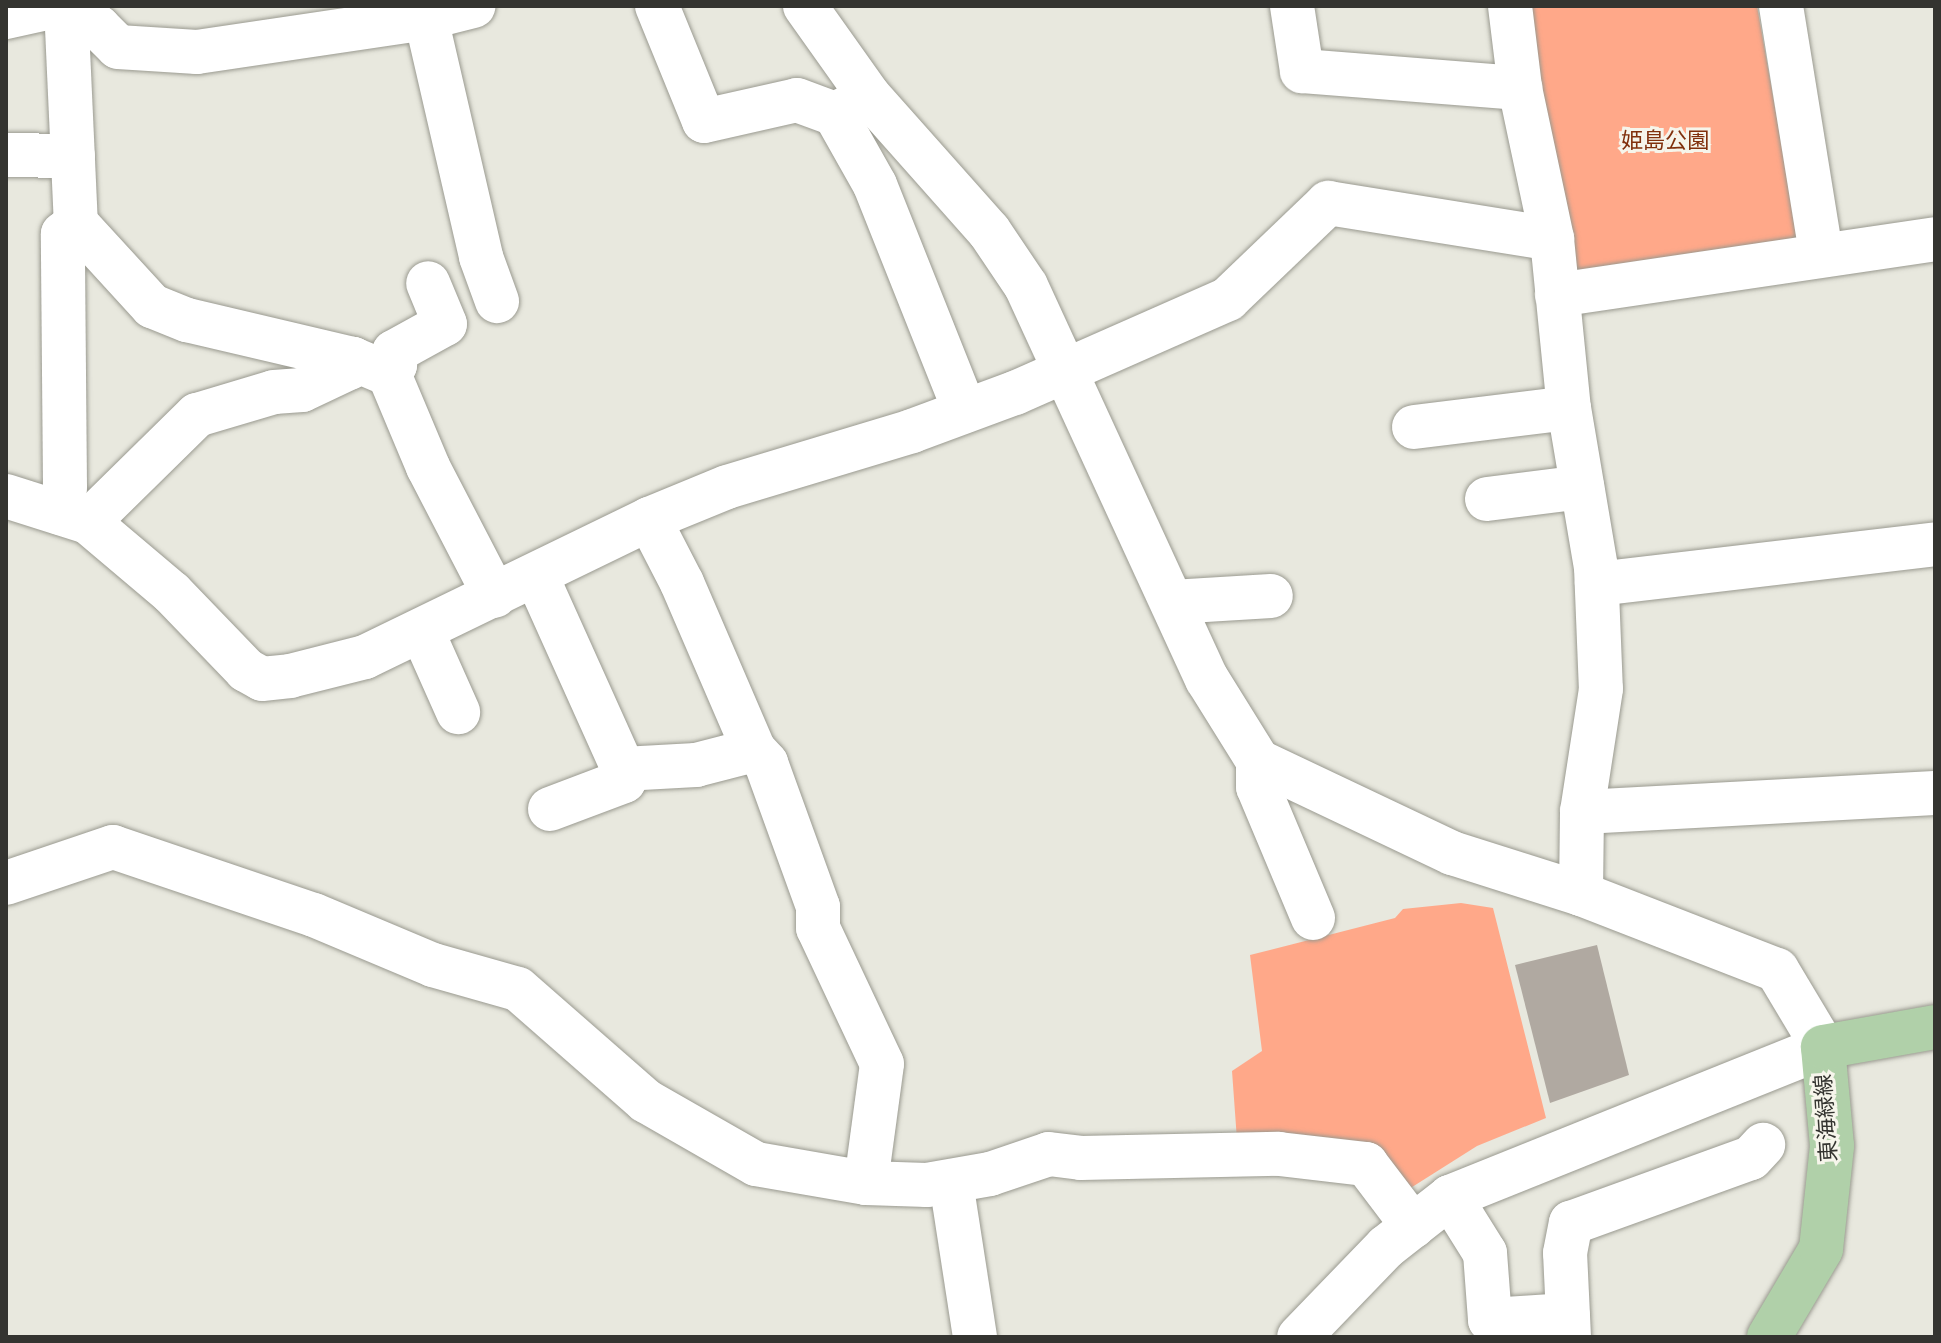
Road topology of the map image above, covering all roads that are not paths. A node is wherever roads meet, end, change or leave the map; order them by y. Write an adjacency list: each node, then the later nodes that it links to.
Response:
1 (473, 6): 9 (street)
2 (657, 6): 11 (street)
3 (805, 6): 11 (street)
4 (1292, 6): 10 (street)
5 (1510, 6): 10 (street)
6 (1781, 6): 17 (street)
7 (63, 10): 8 (street); 9 (street); 13 (street)
8 (6, 17)
9 (426, 18): 20 (street)
10 (1520, 88): 15 (street)
11 (852, 105): 22 (street); 24 (street)
12 (6, 155): 13 (street)
13 (73, 156): 14 (street)
14 (76, 223): 21 (street); 29 (street)
15 (1552, 239): 19 (street); 22 (street)
16 (1935, 239): 19 (street)
17 (1819, 240)
18 (428, 283): 21 (street)
19 (1557, 295): 23 (street)
20 (497, 301)
21 (371, 366): 29 (street); 34 (street)
22 (1067, 369): 24 (street); 36 (street)
23 (1569, 408): 25 (street); 26 (street)
24 (965, 411): 30 (street)
25 (1414, 427)
26 (1582, 487): 28 (street); 33 (street)
27 (6, 496): 29 (street)
28 (1487, 499)
29 (74, 518): 37 (street)
30 (649, 519): 32 (street); 39 (street)
31 (1935, 544): 33 (street)
32 (536, 575): 34 (street); 41 (street)
33 (1597, 584): 44 (street)
34 (495, 596): 37 (street)
35 (1271, 596): 36 (street)
36 (1172, 602): 40 (street)
37 (422, 631): 38 (street)
38 (458, 712)
39 (754, 750): 41 (street); 52 (street)
40 (1258, 761): 46 (street); 47 (street)
41 (623, 769): 43 (street)
42 (1935, 793): 44 (street)
43 (550, 809)
44 (1582, 812): 46 (street)
45 (6, 883): 52 (street)
46 (1581, 894): 49 (street)
47 (1313, 918)
48 (1935, 1027): 49 (main road, 東海緑線)
49 (1823, 1047): 53 (street); 58 (main road, 東海緑線)
50 (1763, 1145): 55 (street)
51 (951, 1182): 52 (street); 54 (street); 56 (street)
52 (866, 1183)
53 (1450, 1197): 54 (street); 55 (street)
54 (1413, 1226): 57 (street)
55 (1568, 1326)
56 (975, 1337)
57 (1299, 1337)
58 (1769, 1337)

